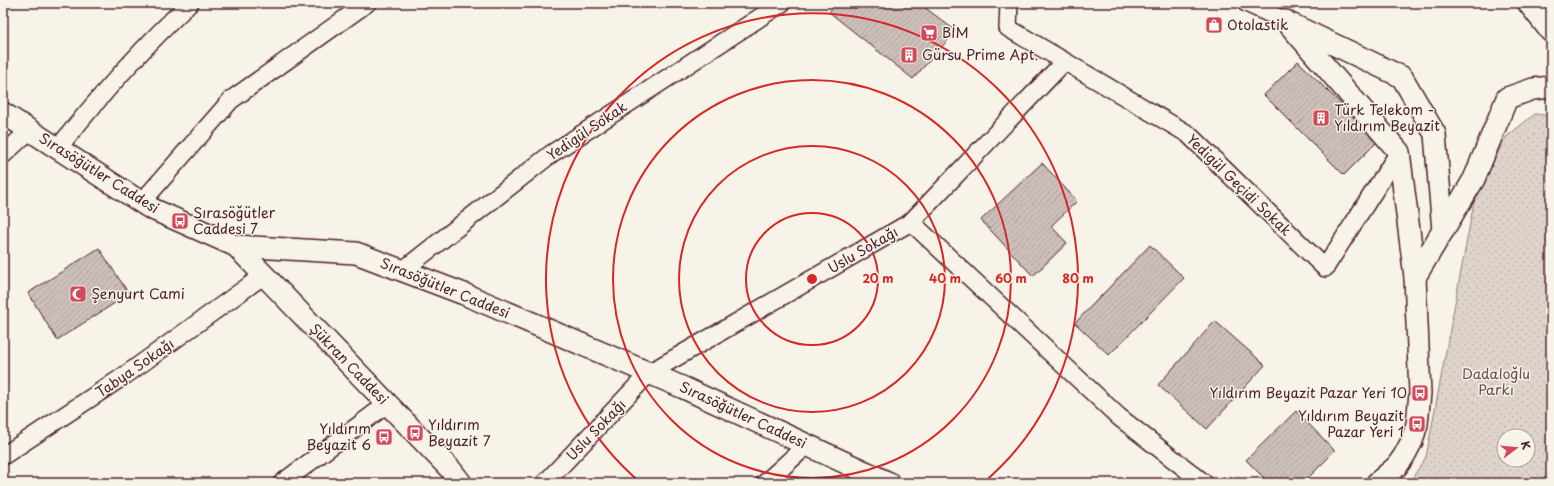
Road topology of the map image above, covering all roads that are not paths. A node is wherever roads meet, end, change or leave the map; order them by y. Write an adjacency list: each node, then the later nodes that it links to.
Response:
1 (190, 3): 13 (street)
2 (366, 3): 16 (street)
3 (782, 3): 20 (street, Yedigül Sokak)
4 (1010, 3): 9 (street, Yedigül Geçidi Sokak)
5 (1246, 3): 7 (street)
6 (1529, 3): 8 (main road)
7 (1286, 21): 14 (street); 18 (street)
8 (1551, 31)
9 (1064, 62): 14 (street, Yedigül Geçidi Sokak); 17 (street, Uslu Sokağı)
10 (1551, 87): 18 (street)
11 (3, 113): 12 (street, Sırasöğütler Caddesi)
12 (30, 130): 13 (street, Sırasöğütler Caddesi); 15 (street)
13 (58, 148): 16 (street, Sırasöğütler Caddesi)
14 (1399, 152): 22 (street)
15 (3, 155)
16 (142, 202): 19 (street, Sırasöğütler Caddesi)
17 (911, 222): 23 (street, Uslu Sokağı); 32 (street)
18 (1443, 231): 22 (street)
19 (236, 246): 20 (street, Sırasöğütler Caddesi); 21 (street, Şükran Caddesi)
20 (402, 271): 23 (street, Sırasöğütler Caddesi)
21 (264, 275): 24 (street, Şükran Caddesi); 26 (street, Tabya Sokağı)
22 (1415, 277): 33 (street)
23 (650, 373): 25 (street, Sırasöğütler Caddesi); 29 (street, Uslu Sokağı)
24 (387, 404): 27 (street); 28 (street, Şükran Caddesi)
25 (807, 444): 30 (street); 31 (street, Sırasöğütler Caddesi)
26 (3, 456)
27 (282, 483)
28 (461, 483)
29 (545, 483)
30 (765, 483)
31 (889, 483)
32 (1204, 483)
33 (1378, 483)

